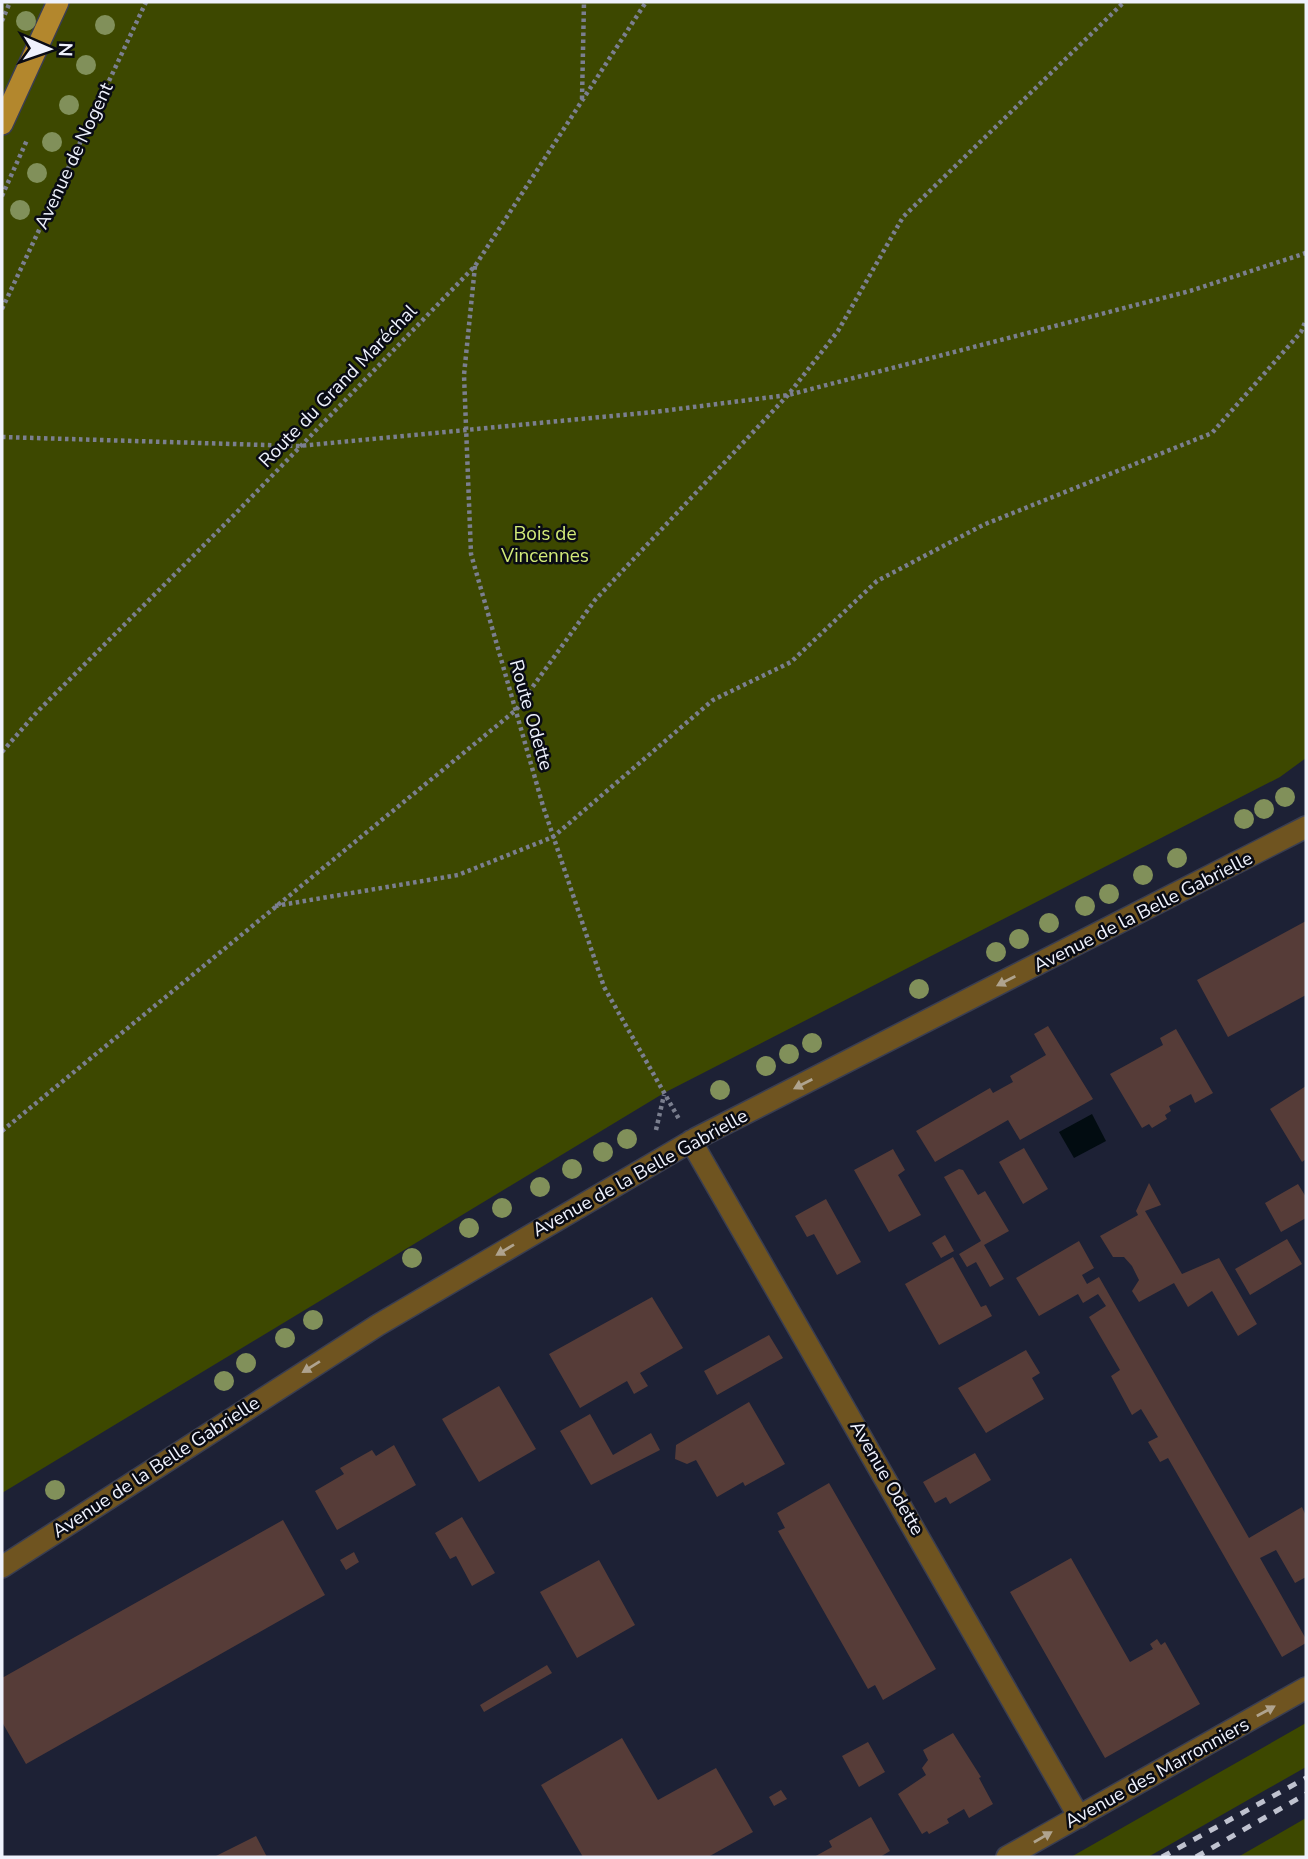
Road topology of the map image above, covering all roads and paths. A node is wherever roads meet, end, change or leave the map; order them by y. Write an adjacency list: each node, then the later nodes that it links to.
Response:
1 (10, 2): 7 (path)
2 (58, 2): 9 (main road)
3 (146, 2): 12 (path, Avenue de Nogent)
4 (584, 2): 8 (path)
5 (646, 2): 8 (path, Route du Grand Maréchal)
6 (1124, 2): 14 (path)
7 (2, 21)
8 (582, 99): 11 (path, Route du Grand Maréchal)
9 (2, 124)
10 (1306, 253): 14 (path)
11 (475, 266): 15 (path, Route Odette); 17 (path, Route du Grand Maréchal)
12 (2, 309)
13 (1306, 320): 21 (path)
14 (788, 395): 15 (path); 18 (path)
15 (464, 431): 17 (path); 18 (path, Route Odette)
16 (2, 437): 17 (path)
17 (299, 446): 19 (path, Route du Grand Maréchal)
18 (516, 710): 21 (path, Route Odette); 22 (path)
19 (2, 752)
20 (1306, 827): 24 (street, Avenue de la Belle Gabrielle, one-way to 24)
21 (553, 837): 22 (path); 24 (path, Route Odette)
22 (274, 906): 23 (path)
23 (2, 1131)
24 (691, 1141): 25 (street, Avenue de la Belle Gabrielle, one-way to 25); 27 (street, Avenue Odette)
25 (2, 1567)
26 (1306, 1688): 27 (street, Avenue des Marronniers, one-way to 26)
27 (1079, 1816): 28 (street, Avenue des Marronniers, one-way to 27)
28 (1007, 1857)

